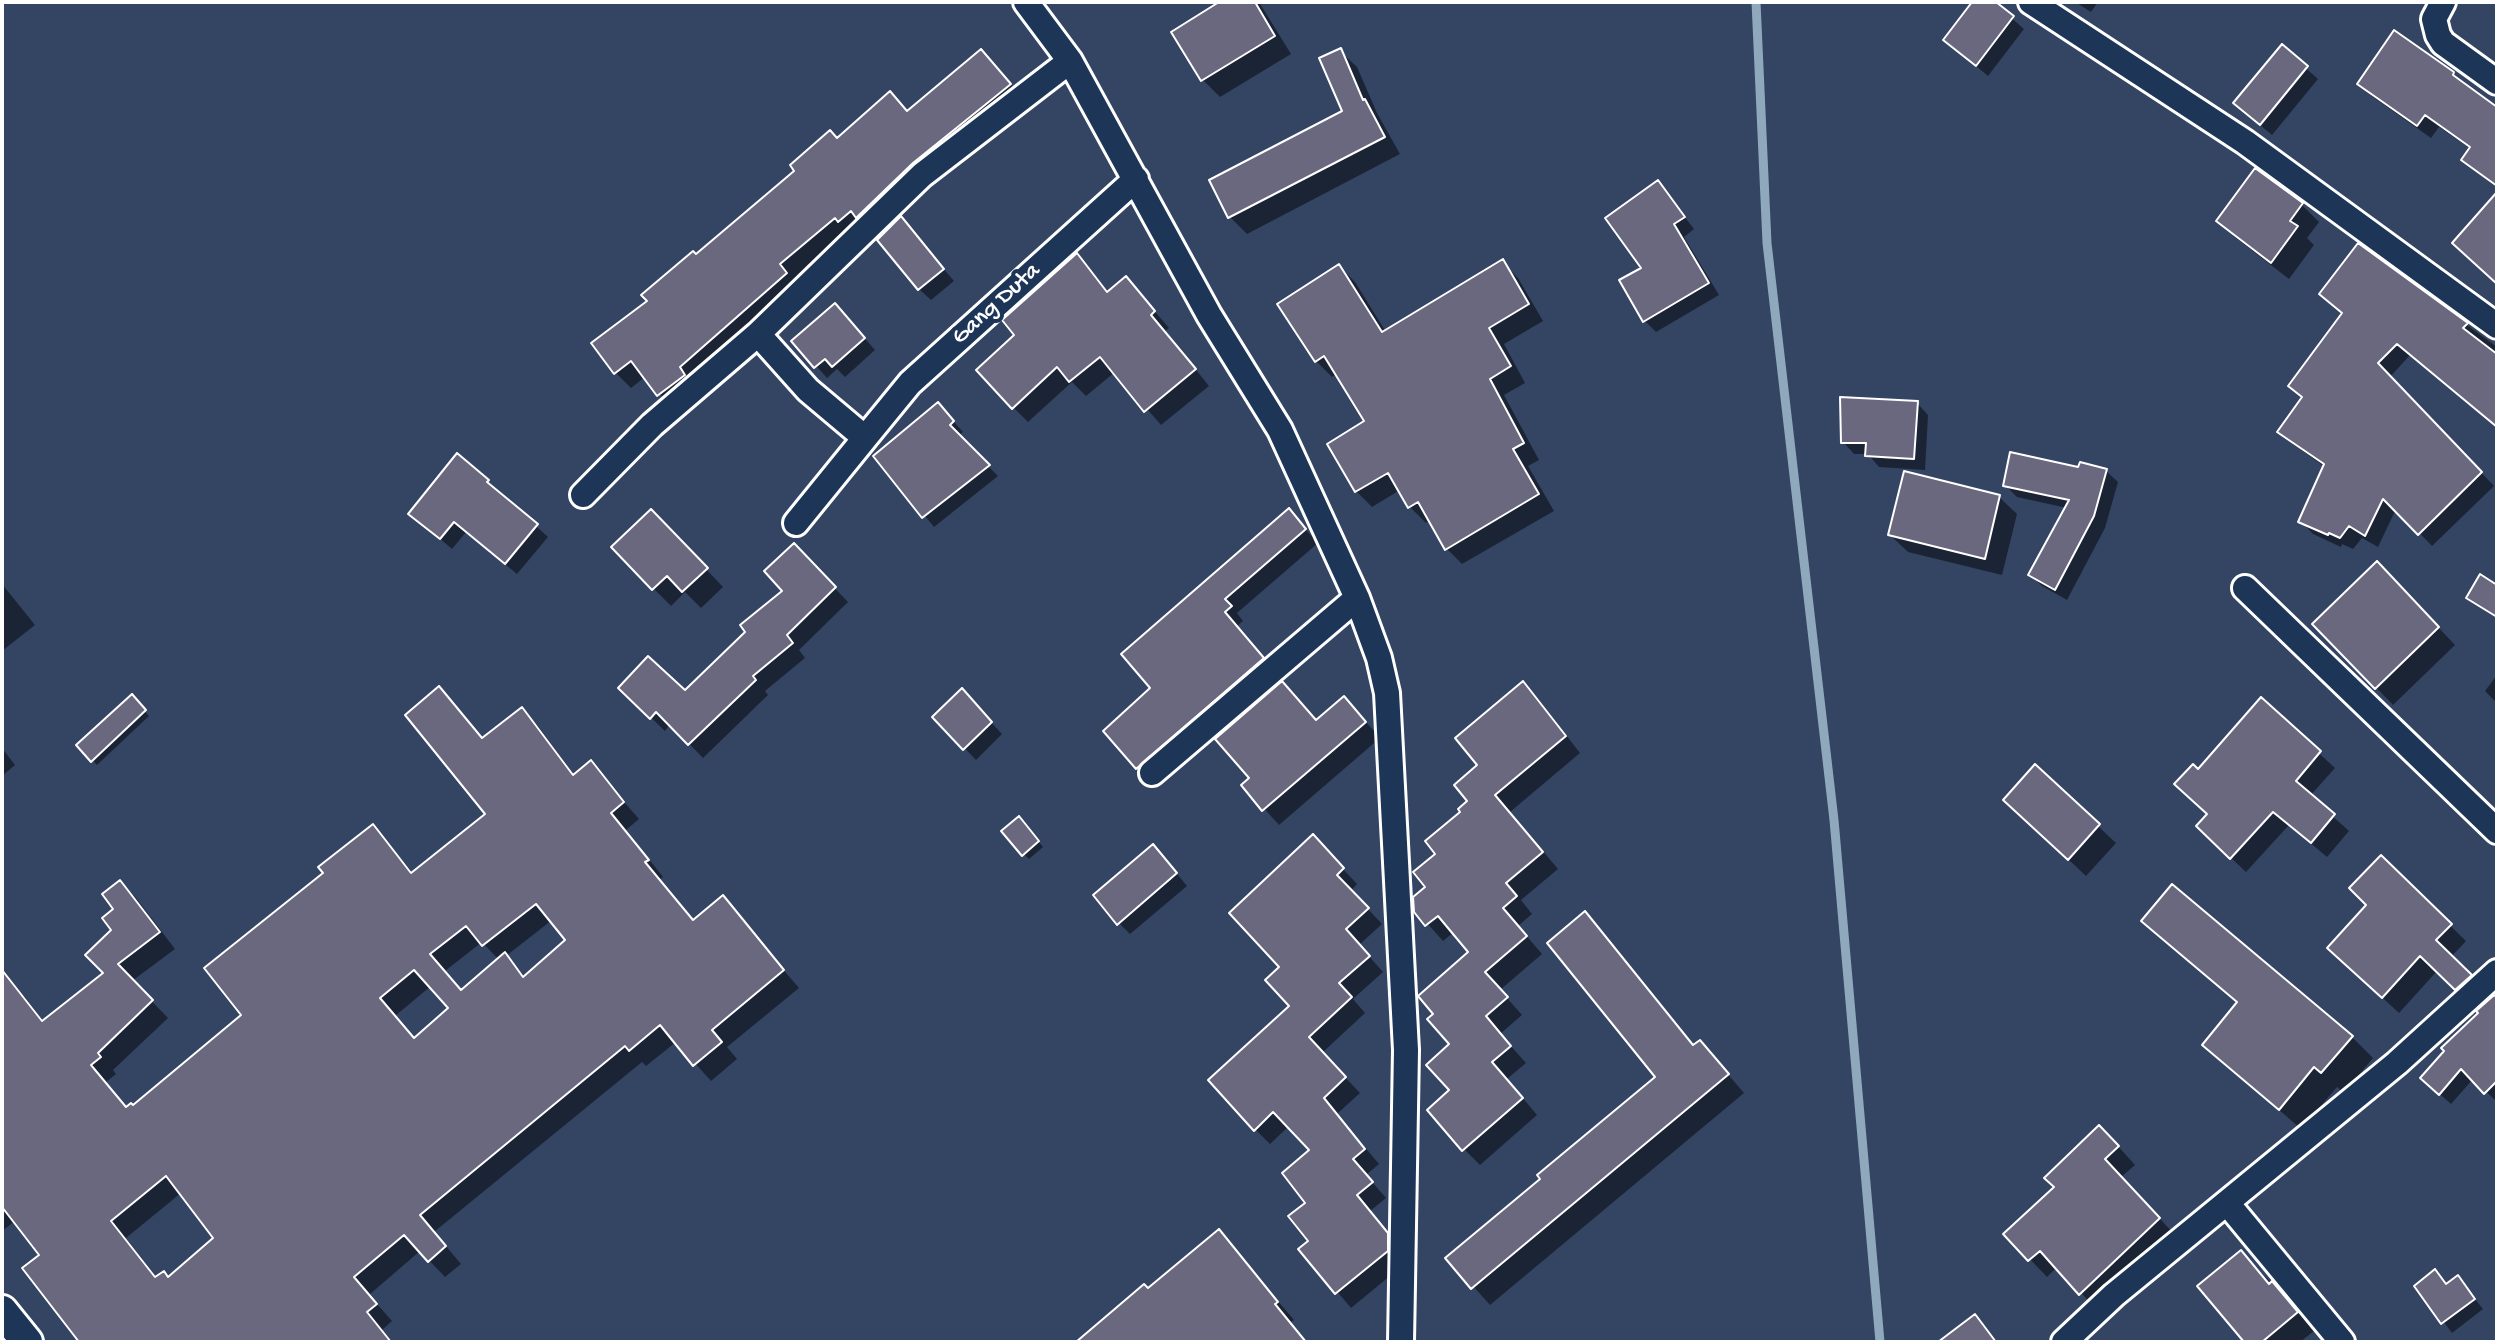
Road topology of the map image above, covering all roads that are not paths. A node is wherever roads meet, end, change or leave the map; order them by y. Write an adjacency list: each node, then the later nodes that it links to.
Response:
1 (1026, 2): 4 (street)
2 (2031, 2): 7 (street)
3 (2443, 2): 5 (street)
4 (1070, 61): 6 (street); 8 (street)
5 (2497, 82)
6 (1136, 179): 9 (street, Gang Duta); 13 (street)
7 (2497, 326)
8 (758, 334): 9 (street); 10 (street)
9 (865, 438): 11 (street, Gang Duta)
10 (583, 495)
11 (796, 523)
12 (2245, 588): 15 (street)
13 (1357, 598): 14 (street); 20 (street)
14 (1152, 773)
15 (2497, 831)
16 (2497, 972): 17 (street)
17 (2227, 1203): 21 (street); 22 (street)
18 (2, 1311): 19 (street)
19 (27, 1342)
20 (1401, 1342)
21 (2064, 1342)
22 (2342, 1342)

